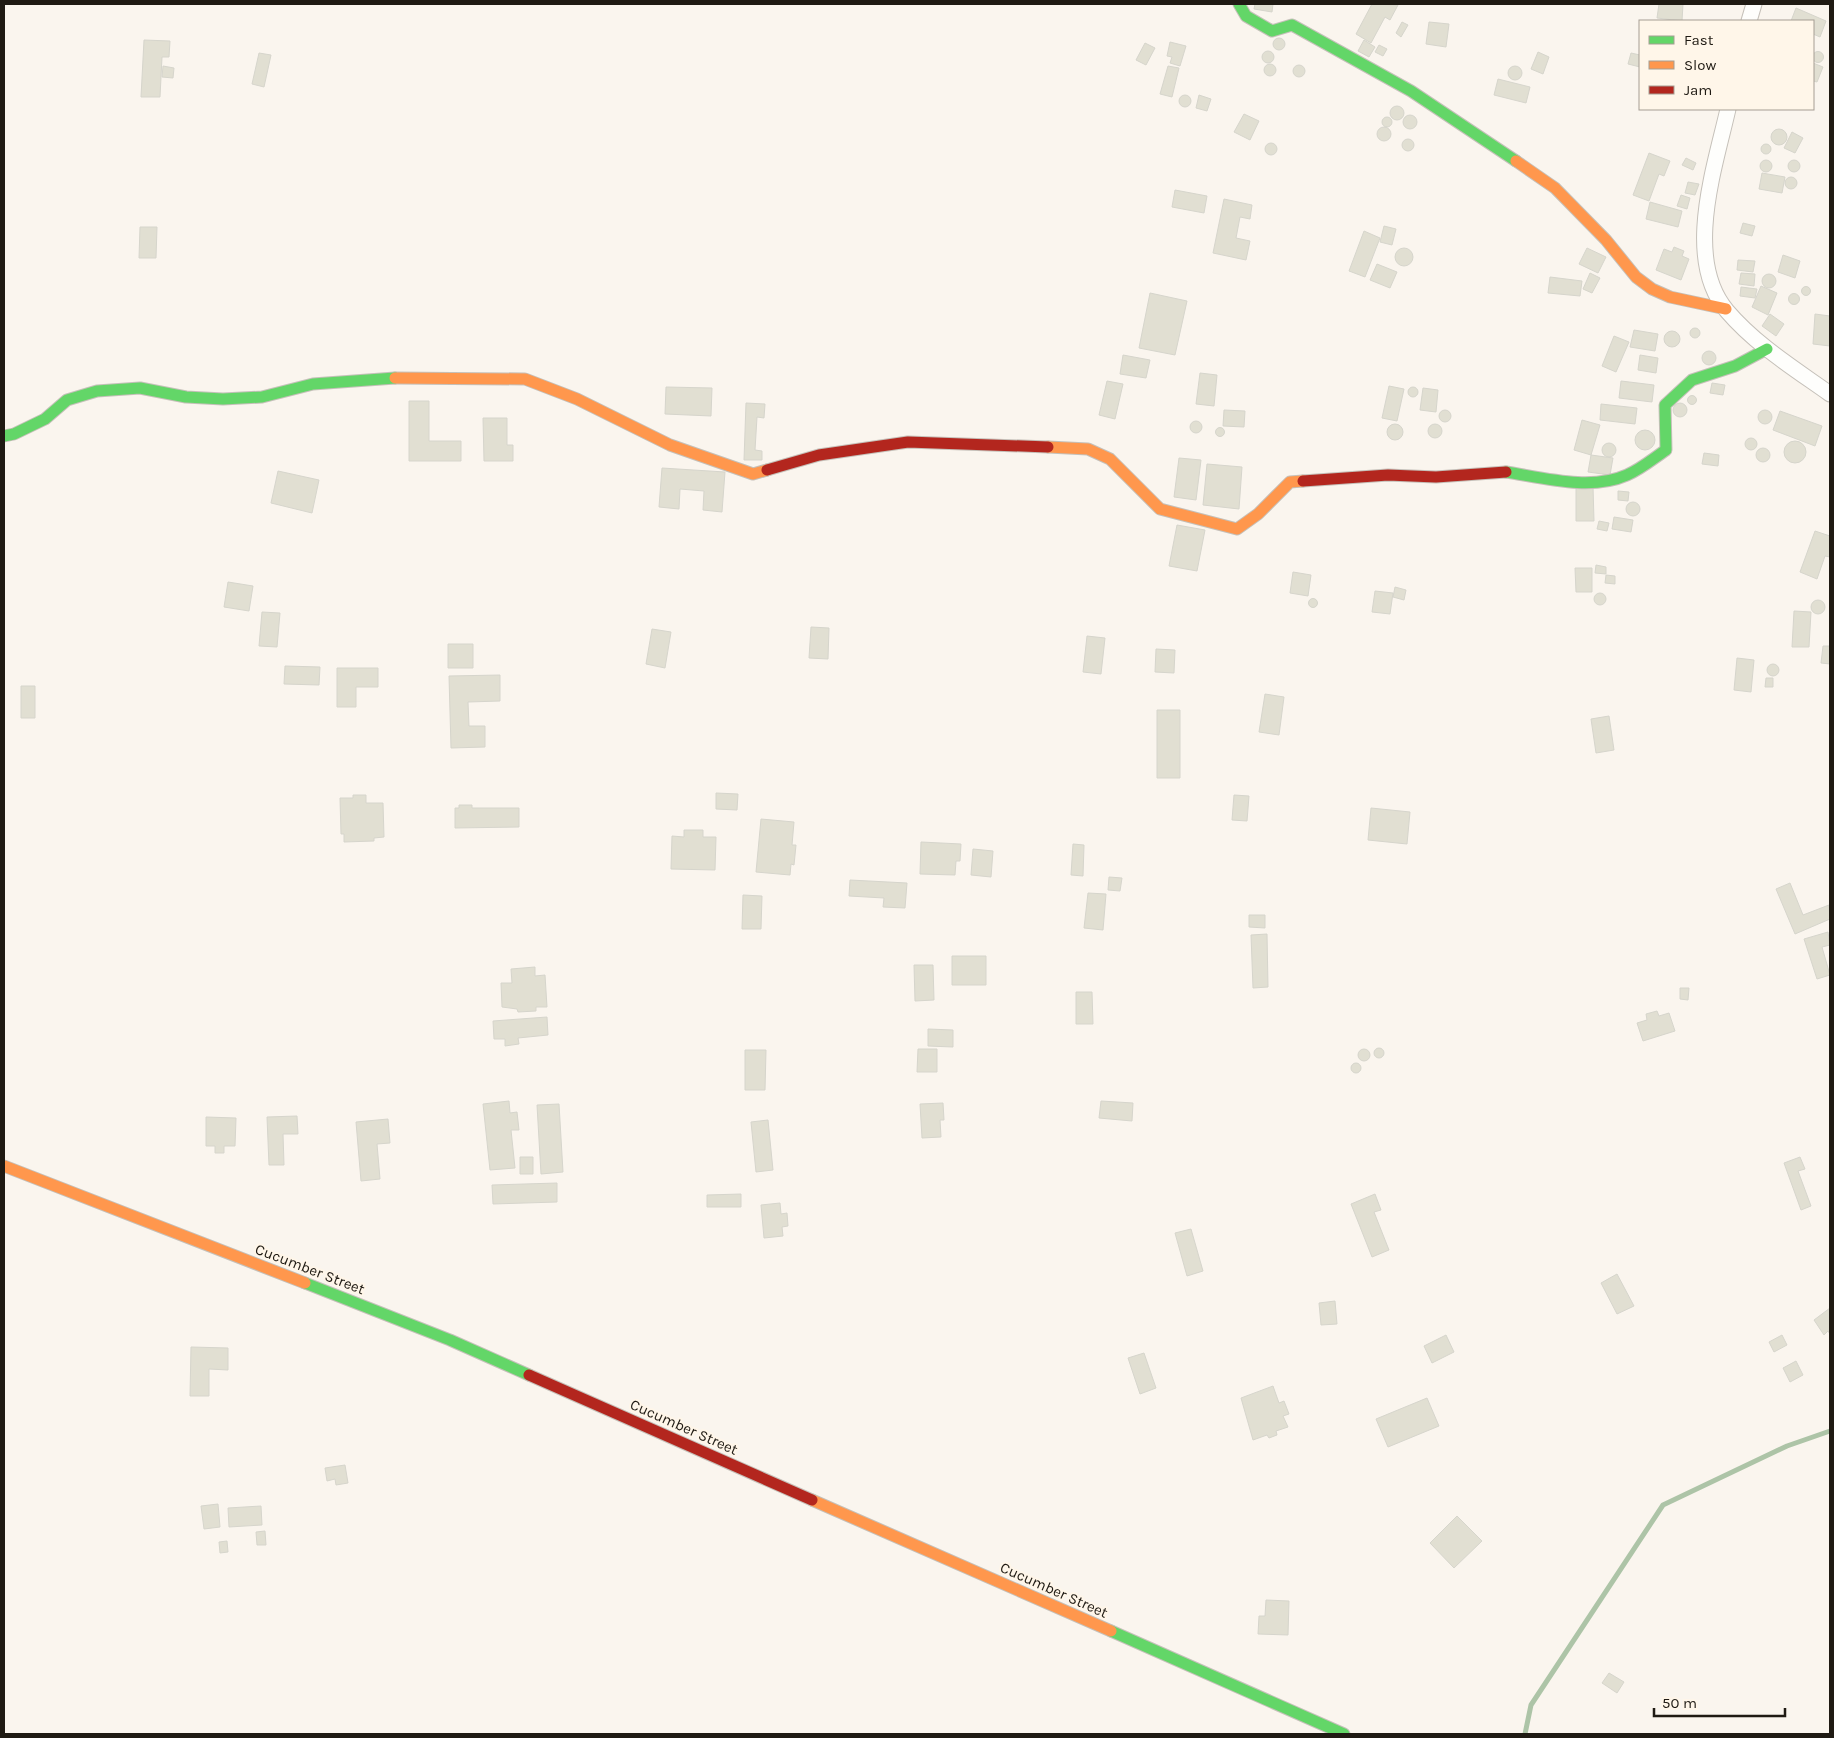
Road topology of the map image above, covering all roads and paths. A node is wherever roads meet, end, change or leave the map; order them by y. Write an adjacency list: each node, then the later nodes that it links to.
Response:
1 (1239, 4): 5 (street)
2 (1754, 4): 3 (street)
3 (1749, 20)
4 (1728, 110): 5 (street)
5 (1726, 309): 6 (street)
6 (1767, 349): 7 (street); 8 (street)
7 (1830, 394)
8 (4, 436)
9 (4, 1166): 10 (street, Cucumber Street)
10 (1344, 1734)

